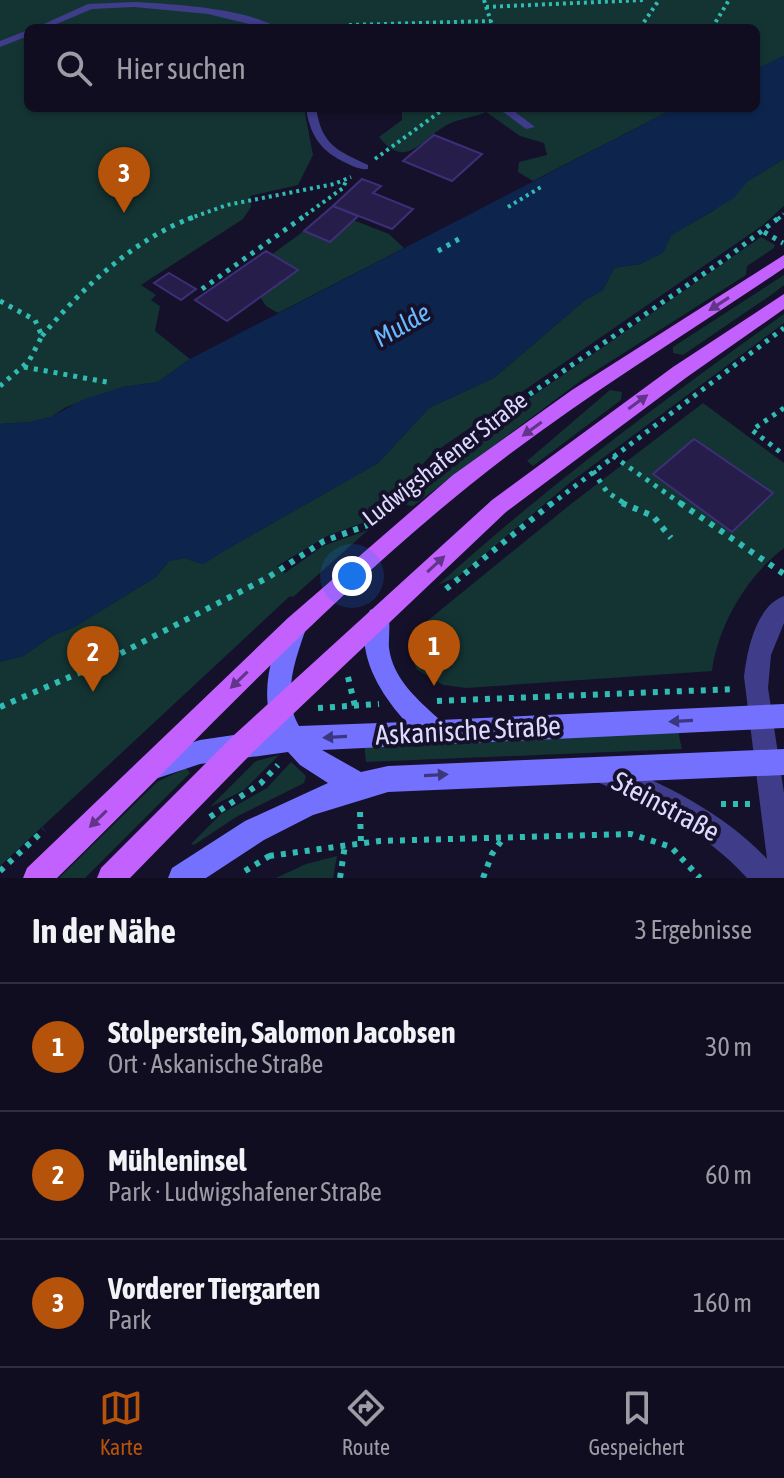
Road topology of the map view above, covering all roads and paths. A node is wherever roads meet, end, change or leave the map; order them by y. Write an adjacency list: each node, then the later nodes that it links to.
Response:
1 (83, 0): 7 (lane)
2 (484, 0): 8 (path)
3 (605, 0): 4 (path); 8 (path)
4 (643, 0)
5 (659, 0): 14 (path)
6 (729, 0): 15 (path)
7 (92, 6): 10 (lane); 11 (lane)
8 (486, 7): 9 (path)
9 (491, 21): 12 (path); 13 (path)
10 (49, 24)
11 (263, 24)
12 (384, 24)
13 (492, 24)
14 (643, 24)
15 (714, 24)
16 (24, 35): 17 (lane)
17 (0, 44)
18 (311, 112): 22 (lane)
19 (440, 112): 22 (path)
20 (509, 112): 21 (lane)
21 (530, 127)
22 (364, 167): 23 (path)
23 (346, 180): 32 (path); 36 (path)
24 (541, 187): 25 (path)
25 (508, 207)
26 (784, 214): 27 (path)
27 (764, 232): 29 (path); 43 (path)
28 (464, 236): 30 (path)
29 (784, 243)
30 (438, 251)
31 (784, 260): 51 (main road, Ludwigshafener Straße, one-way to 51)
32 (202, 289)
33 (784, 300): 50 (main road, one-way to 33)
34 (0, 301): 36 (path)
35 (784, 328): 42 (path)
36 (42, 336): 37 (path)
37 (23, 367): 38 (path); 39 (path)
38 (112, 383)
39 (0, 386)
40 (784, 408): 41 (path)
41 (784, 455)
42 (613, 456): 44 (path); 47 (path)
43 (439, 457)
44 (593, 471): 46 (path); 48 (path)
45 (388, 517): 54 (path)
46 (671, 538)
47 (784, 574)
48 (443, 591)
49 (784, 606): 52 (street)
50 (378, 617): 55 (main road); 57 (main road)
51 (295, 626): 55 (main road); 61 (main road, Ludwigshafener Straße, one-way to 61)
52 (756, 688): 53 (path); 56 (street)
53 (453, 700)
54 (0, 707)
55 (279, 710): 58 (main road); 59 (main road)
56 (772, 716): 57 (main road, Askanische Straße, one-way to 57); 60 (street)
57 (434, 731): 58 (main road, Askanische Straße, one-way to 58)
58 (293, 739): 59 (main road, Askanische Straße); 63 (main road)
59 (243, 744): 61 (main road, Askanische Straße); 69 (main road)
60 (776, 762): 62 (main road, Askanische Straße); 64 (street)
61 (155, 766): 68 (main road, Ludwigshafener Straße, one-way to 68)
62 (598, 770): 63 (main road, Askanische Straße, one-way to 62); 75 (street, Steinstraße)
63 (359, 785): 70 (main road, Askanische Straße)
64 (773, 803): 65 (path); 76 (street)
65 (717, 804)
66 (505, 836): 67 (path); 73 (path); 74 (path)
67 (345, 845): 71 (path); 72 (path)
68 (37, 878)
69 (111, 878)
70 (182, 878)
71 (233, 878)
72 (340, 878)
73 (483, 878)
74 (700, 878)
75 (765, 878)
76 (783, 878)

